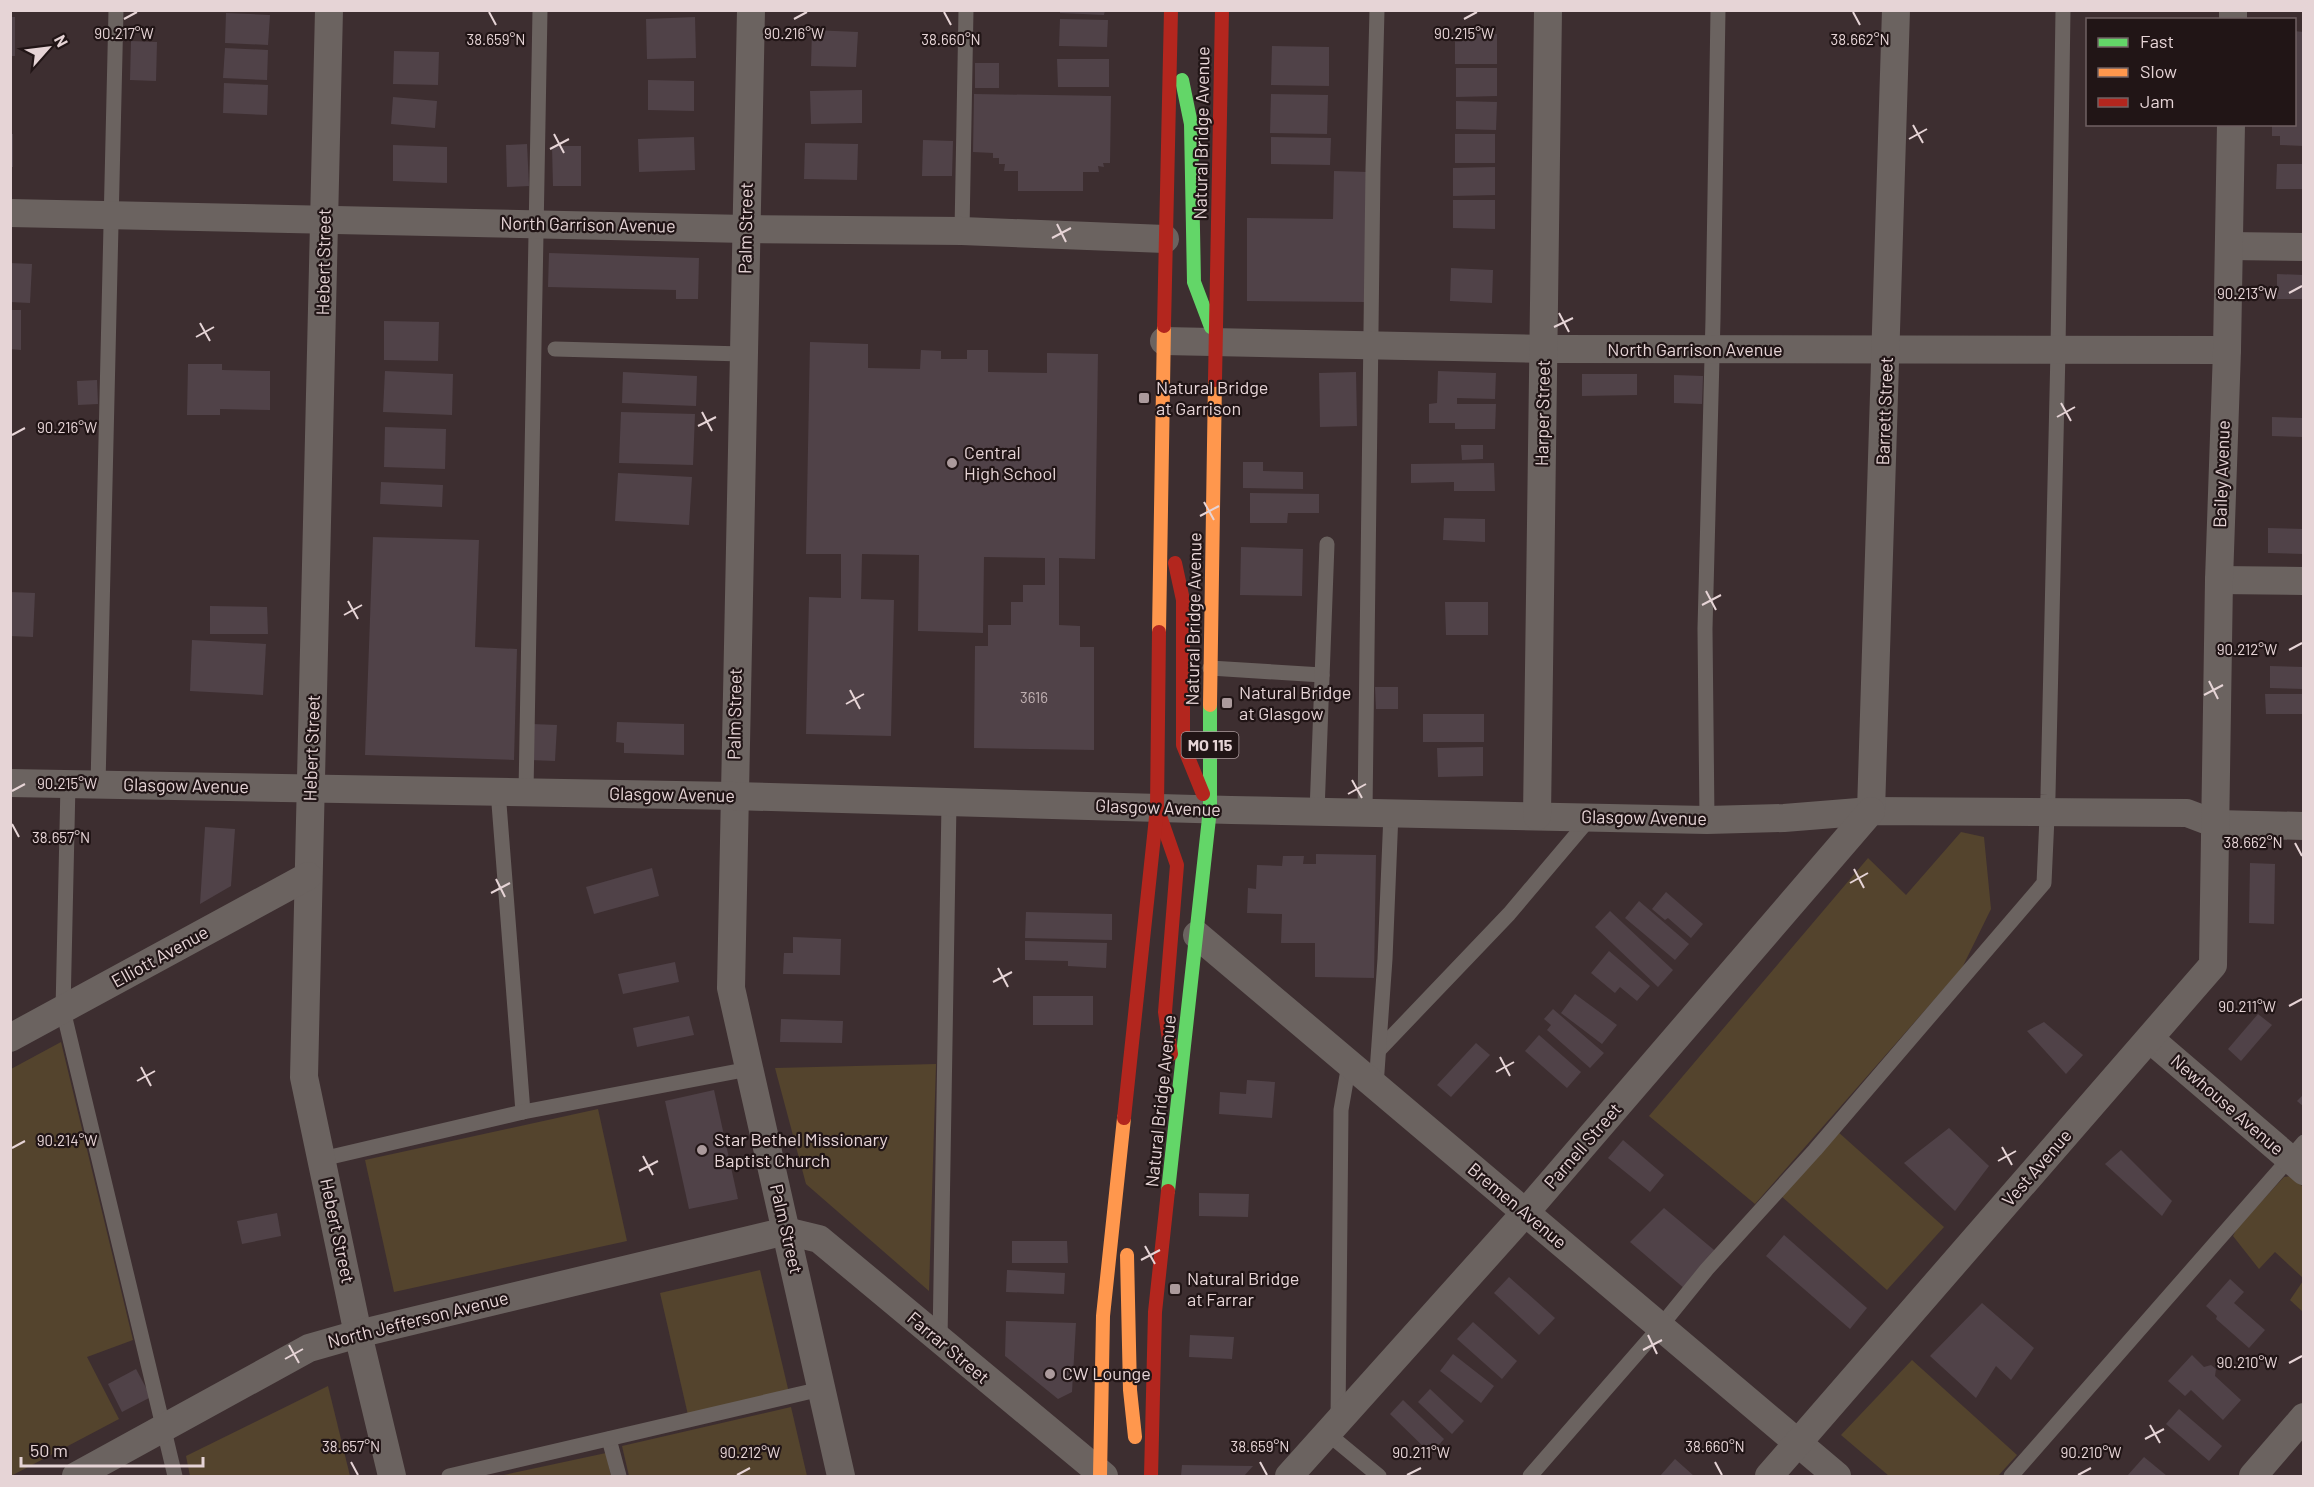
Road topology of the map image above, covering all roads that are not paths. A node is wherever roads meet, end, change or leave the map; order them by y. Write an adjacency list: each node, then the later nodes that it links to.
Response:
1 (116, 10): 15 (lane)
2 (329, 10): 16 (street, Hebert Street)
3 (540, 10): 17 (lane)
4 (751, 10): 18 (street, Palm Street)
5 (966, 10): 19 (lane)
6 (1222, 10): 24 (main road, Natural Bridge Avenue / MO 115)
7 (1377, 10): 25 (lane)
8 (1548, 10): 27 (street, Harper Street)
9 (1718, 10): 28 (lane)
10 (1896, 10): 29 (street, Barrett Street)
11 (2063, 10): 30 (lane)
12 (1170, 16): 20 (main road, Natural Bridge Avenue / MO 115); 24 (main road)
13 (2231, 126): 21 (street, Bailey Avenue)
14 (10, 213): 15 (street, North Garrison Avenue)
15 (111, 215): 16 (street, North Garrison Avenue); 41 (lane)
16 (325, 220): 17 (street, North Garrison Avenue); 42 (street, Hebert Street)
17 (535, 224): 18 (street, North Garrison Avenue); 44 (lane)
18 (746, 229): 19 (street, North Garrison Avenue); 32 (street, Palm Street)
19 (962, 231): 20 (street, North Garrison Avenue)
20 (1165, 239): 23 (main road, Natural Bridge Avenue / MO 115)
21 (2229, 246): 22 (street); 31 (street, Bailey Avenue)
22 (2304, 247)
23 (1164, 341): 24 (street, North Garrison Avenue); 33 (main road, Natural Bridge Avenue / MO 115)
24 (1217, 342): 25 (street, North Garrison Avenue); 37 (main road, Natural Bridge Avenue / MO 115)
25 (1371, 345): 27 (street, North Garrison Avenue); 52 (lane)
26 (555, 350): 32 (lane)
27 (1544, 350): 28 (street, North Garrison Avenue); 53 (street, Harper Street)
28 (1711, 350): 29 (street, North Garrison Avenue); 55 (lane)
29 (1887, 350): 30 (street, North Garrison Avenue); 49 (street, Barrett Street)
30 (2058, 350): 31 (street, North Garrison Avenue); 51 (lane)
31 (2227, 350): 35 (street, Bailey Avenue)
32 (743, 354): 45 (street, Palm Street)
33 (1161, 502): 47 (main road, Natural Bridge Avenue / MO 115); 48 (main road)
34 (1327, 544): 38 (lane)
35 (2219, 580): 36 (street); 56 (street, Bailey Avenue)
36 (2304, 581)
37 (1210, 668): 38 (lane); 48 (main road, Natural Bridge Avenue / MO 115)
38 (1322, 675): 50 (lane)
39 (10, 783): 40 (street, Glasgow Avenue)
40 (68, 784): 41 (street, Glasgow Avenue); 60 (lane)
41 (98, 785): 42 (street, Glasgow Avenue)
42 (312, 787): 43 (street, Glasgow Avenue); 58 (street, Hebert Street)
43 (498, 791): 44 (street, Glasgow Avenue); 68 (lane)
44 (526, 792): 45 (street, Glasgow Avenue)
45 (733, 796): 46 (street, Glasgow Avenue); 65 (street, Palm Street)
46 (949, 803): 47 (street, Glasgow Avenue); 76 (lane)
47 (1157, 808): 48 (street, Glasgow Avenue); 67 (main road); 71 (main road, Natural Bridge Avenue / MO 115)
48 (1210, 809): 50 (street, Glasgow Avenue); 59 (main road, Natural Bridge Avenue / MO 115)
49 (1871, 811): 51 (street, Glasgow Avenue); 55 (street, Glasgow Avenue); 72 (street, Parnell Street)
50 (1317, 812): 52 (street, Glasgow Avenue)
51 (2048, 812): 56 (street, Glasgow Avenue); 74 (lane)
52 (1378, 813): 53 (street, Glasgow Avenue); 63 (lane)
53 (1537, 816): 54 (street, Glasgow Avenue)
54 (1591, 817): 55 (street, Glasgow Avenue); 63 (lane)
55 (1707, 820)
56 (2216, 824): 57 (street, Glasgow Avenue); 62 (street, Vest Avenue)
57 (2304, 826)
58 (308, 876): 60 (street, Elliott Avenue); 70 (street, Hebert Street)
59 (1197, 935): 64 (street, Bremen Avenue); 67 (main road, Natural Bridge Avenue / MO 115)
60 (63, 1010): 61 (street, Elliott Avenue); 80 (lane)
61 (10, 1038)
62 (2150, 1039): 69 (street, Newhouse Avenue); 82 (street, Vest Avenue)
63 (1379, 1050): 66 (lane)
64 (1349, 1064): 66 (street, Bremen Avenue); 79 (lane)
65 (749, 1069): 68 (lane); 73 (street, Palm Street)
66 (1376, 1086): 72 (street, Bremen Avenue)
67 (1178, 1110): 91 (main road, Natural Bridge Avenue / MO 115)
68 (523, 1112): 70 (lane)
69 (2299, 1157): 97 (lane)
70 (322, 1159): 75 (street, Hebert Street)
71 (1119, 1167): 89 (main road, Natural Bridge Avenue / MO 115); 90 (main road)
72 (1526, 1213): 74 (street, Bremen Avenue); 79 (street, Parnell Street)
73 (786, 1231): 75 (street, North Jefferson Avenue); 76 (street, Farrar Street); 77 (street, Palm Street)
74 (1660, 1327): 82 (street, Bremen Avenue); 94 (lane)
75 (358, 1334): 80 (street, North Jefferson Avenue); 85 (street, Hebert Street)
76 (940, 1341): 89 (street, Farrar Street)
77 (821, 1389): 81 (lane); 88 (street, Palm Street)
78 (2304, 1418): 98 (street)
79 (1332, 1426): 92 (street, Parnell Street); 93 (lane)
80 (164, 1429): 83 (street, North Jefferson Avenue); 84 (lane)
81 (609, 1439): 86 (lane); 87 (lane)
82 (1798, 1442): 95 (street, Vest Avenue); 96 (street, Bremen Avenue)
83 (76, 1476)
84 (175, 1476)
85 (392, 1476)
86 (449, 1476)
87 (619, 1476)
88 (841, 1476)
89 (1101, 1476)
90 (1143, 1476)
91 (1151, 1476)
92 (1289, 1476)
93 (1379, 1476)
94 (1530, 1476)
95 (1769, 1476)
96 (1838, 1476)
97 (2011, 1476)
98 (2253, 1476)

